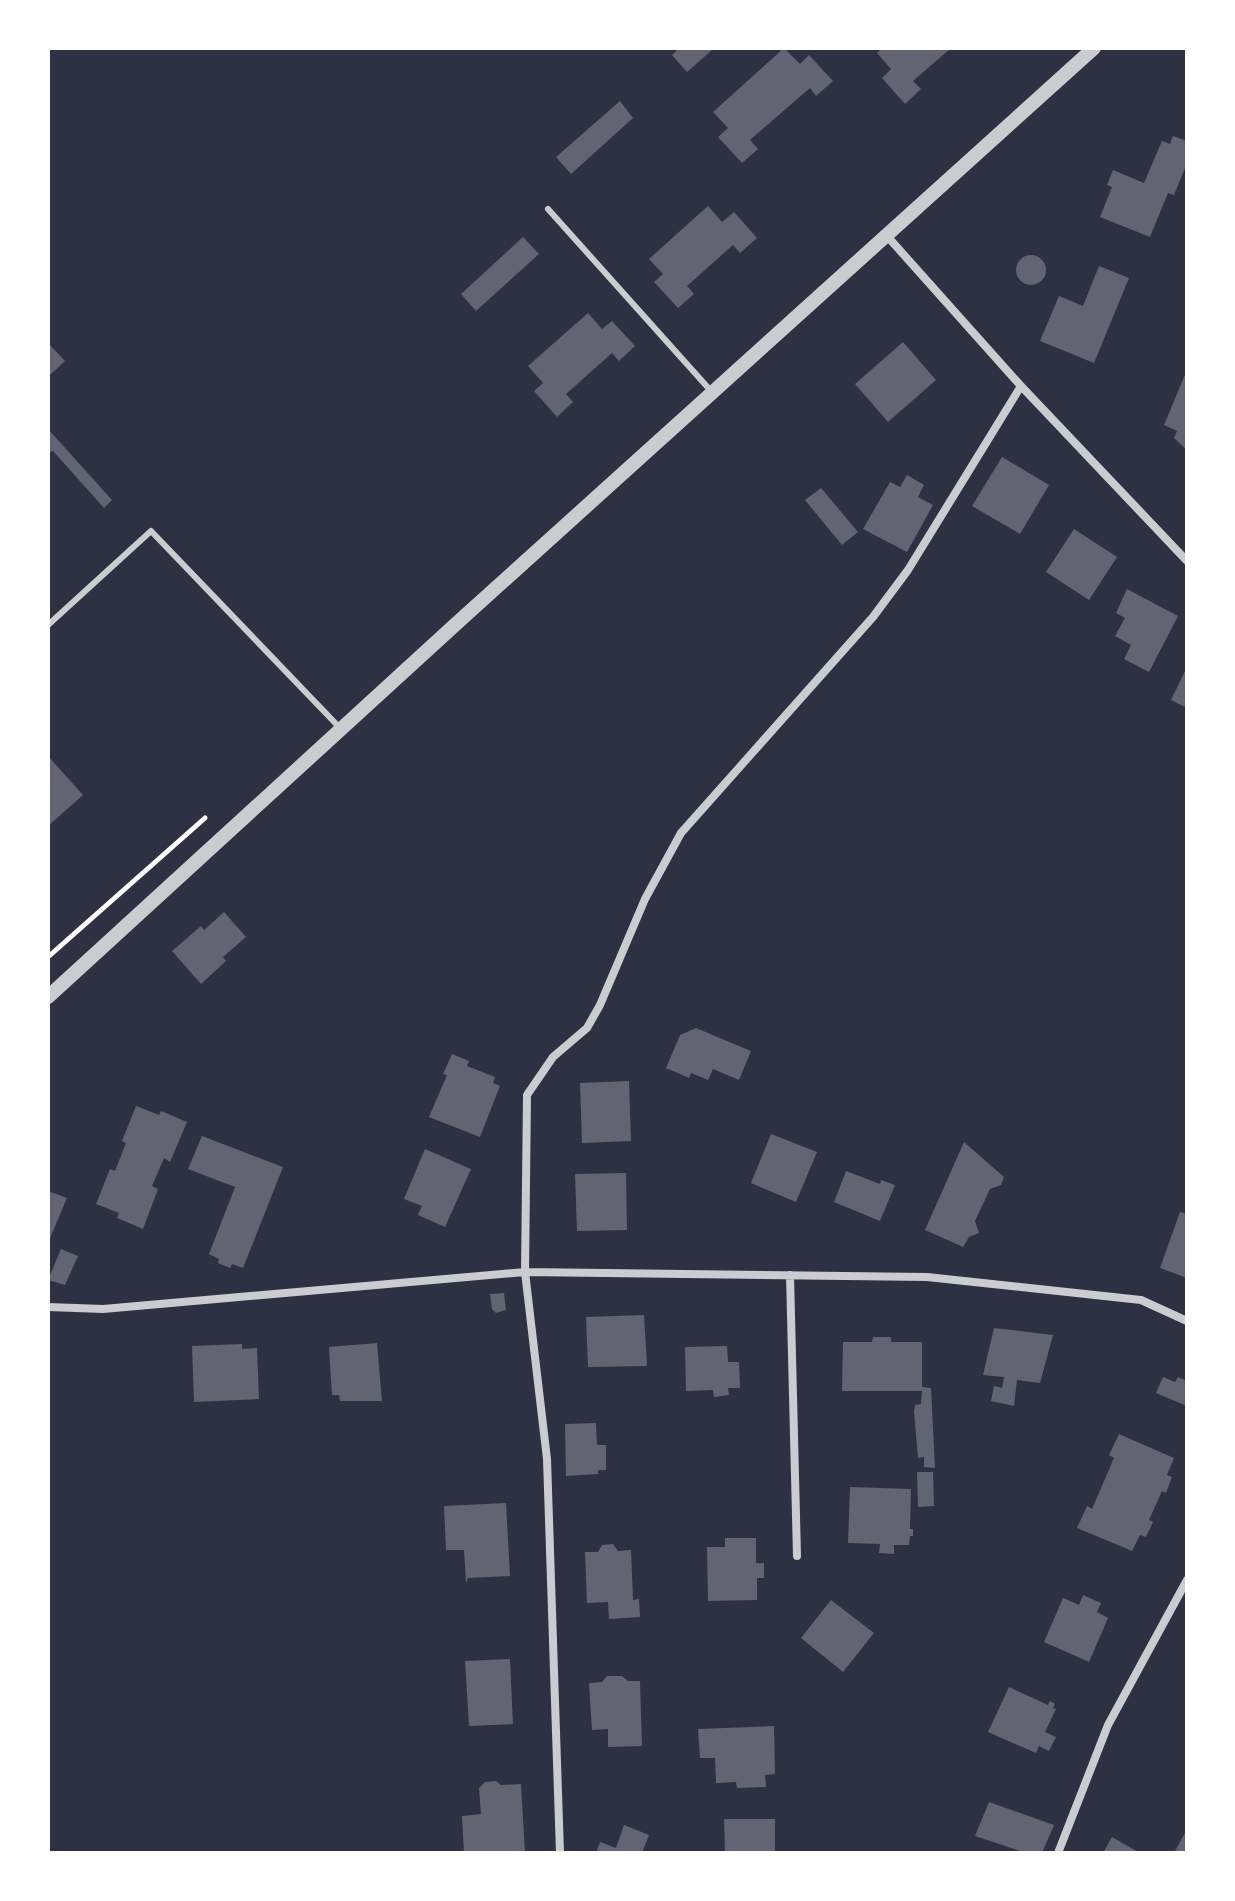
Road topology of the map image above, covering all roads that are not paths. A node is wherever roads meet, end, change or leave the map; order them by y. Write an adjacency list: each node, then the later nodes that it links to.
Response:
1 (1094, 48): 3 (street)
2 (548, 209): 5 (lane)
3 (887, 236): 4 (street); 5 (street)
4 (1021, 386): 6 (street); 10 (street)
5 (713, 393): 8 (street)
6 (1187, 561)
7 (48, 625): 8 (lane)
8 (341, 729): 9 (street)
9 (48, 997)
10 (525, 1272): 11 (street); 12 (street); 16 (street)
11 (790, 1275): 13 (street); 14 (street)
12 (48, 1307)
13 (1187, 1321)
14 (797, 1556)
15 (1187, 1580): 17 (street)
16 (560, 1853)
17 (1058, 1853)

